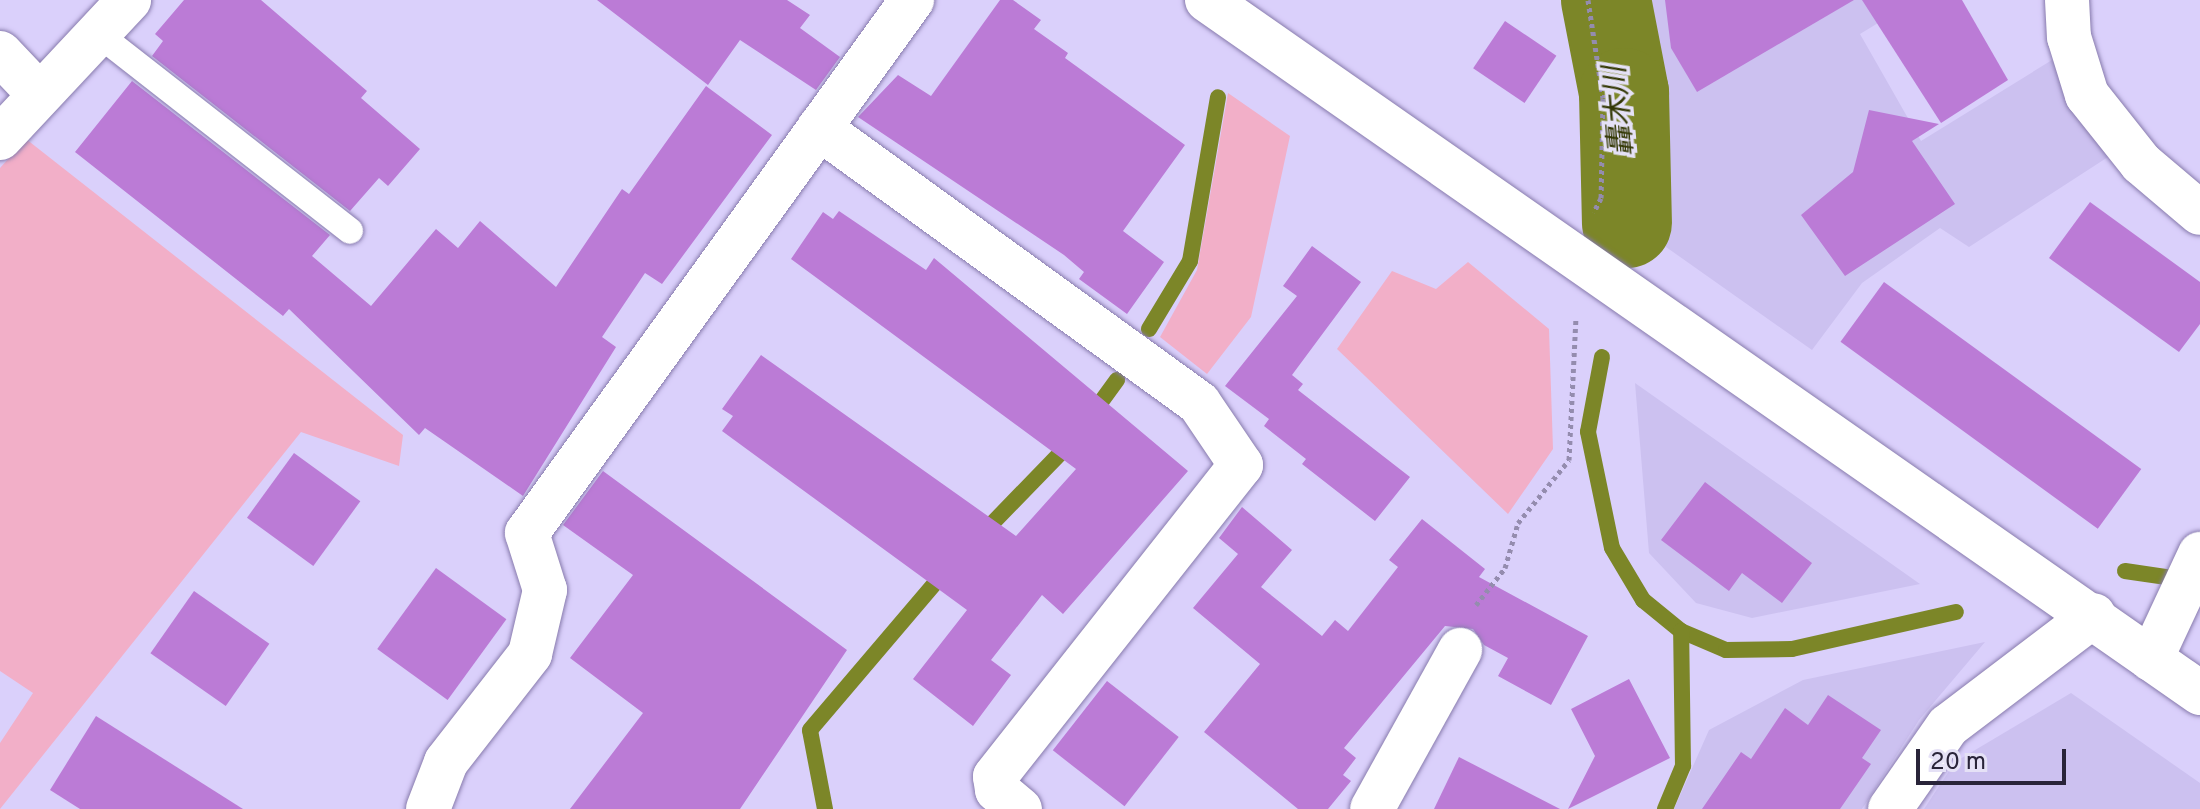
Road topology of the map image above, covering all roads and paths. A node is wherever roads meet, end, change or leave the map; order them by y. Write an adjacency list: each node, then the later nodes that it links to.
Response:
1 (129, 0): 6 (street)
2 (912, 0): 9 (street)
3 (1207, 0): 16 (street)
4 (1588, 0): 12 (path)
5 (2067, 0): 11 (street)
6 (97, 33): 8 (street); 13 (lane)
7 (0, 53): 8 (street)
8 (38, 93): 10 (street)
9 (819, 128): 20 (street); 21 (street)
10 (0, 138)
11 (2200, 213)
12 (1590, 218)
13 (350, 231)
14 (1576, 316): 17 (path)
15 (2198, 557): 18 (street)
16 (2094, 615): 18 (street); 23 (street)
17 (1460, 650): 22 (street)
18 (2151, 659): 19 (street)
19 (2200, 693)
20 (428, 809)
21 (1020, 809)
22 (1372, 809)
23 (1890, 809)

